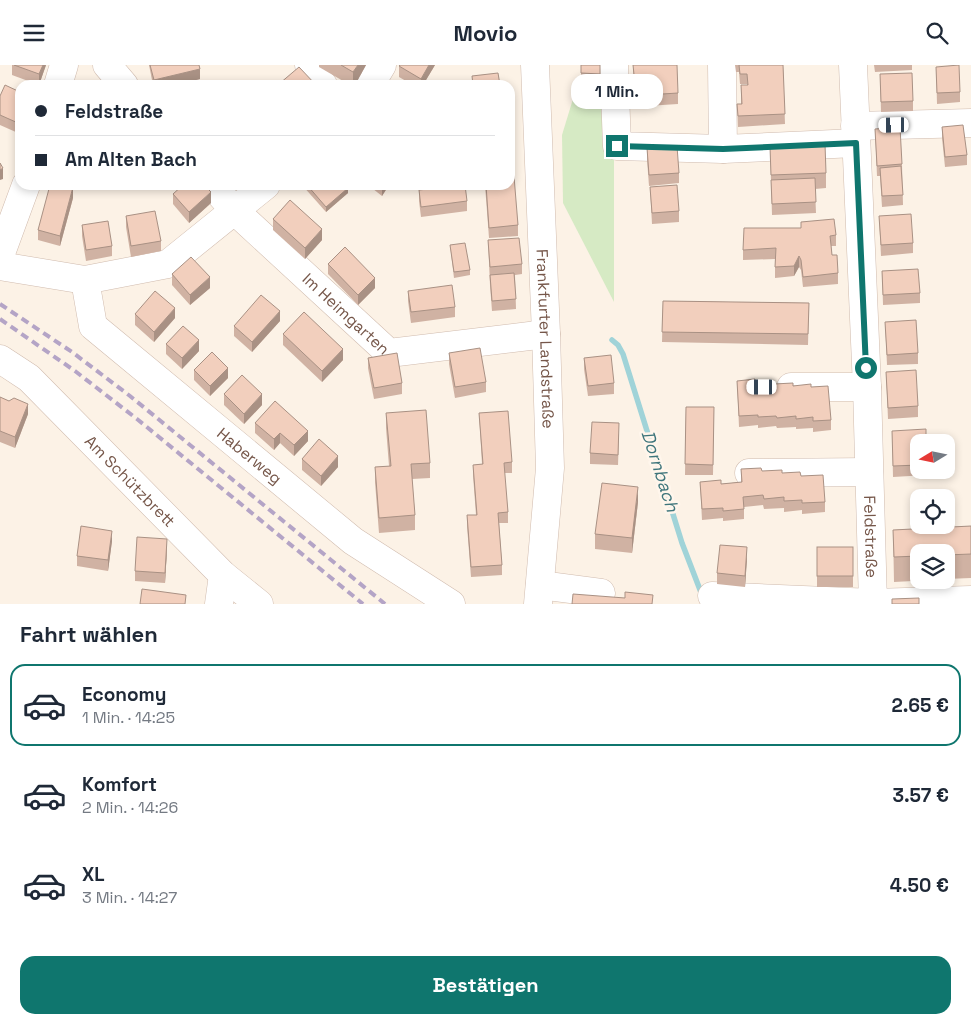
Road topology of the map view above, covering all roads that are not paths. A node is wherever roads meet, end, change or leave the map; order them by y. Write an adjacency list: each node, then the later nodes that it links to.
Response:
1 (64, 65): 9 (street)
2 (107, 65): 10 (street)
3 (309, 65): 11 (street)
4 (382, 65): 12 (street)
5 (614, 65): 15 (street)
6 (722, 65): 15 (street)
7 (853, 65): 14 (street, Feldstraße)
8 (536, 67): 23 (street, Frankfurter Landstraße)
9 (60, 80)
10 (120, 80)
11 (319, 80)
12 (373, 80)
13 (971, 123): 14 (street)
14 (856, 135): 15 (street); 26 (street, Feldstraße)
15 (723, 149)
16 (24, 190): 20 (street)
17 (216, 190): 19 (street, Im Heimgarten)
18 (260, 190): 19 (street)
19 (235, 211): 22 (street); 23 (street, Im Heimgarten)
20 (0, 256)
21 (0, 266): 22 (street)
22 (85, 280): 37 (street, Haberweg)
23 (546, 334): 31 (street, Frankfurter Landstraße)
24 (0, 359): 29 (street, Am Schützbrett)
25 (763, 387): 26 (street)
26 (866, 387): 27 (street, Feldstraße)
27 (869, 471): 28 (street); 34 (street, Feldstraße)
28 (749, 473)
29 (223, 575): 35 (street); 36 (street, Am Schützbrett)
30 (601, 593): 31 (street)
31 (539, 595)
32 (712, 596): 34 (street)
33 (971, 600): 34 (street)
34 (873, 603)
35 (219, 604)
36 (259, 604)
37 (451, 604)

